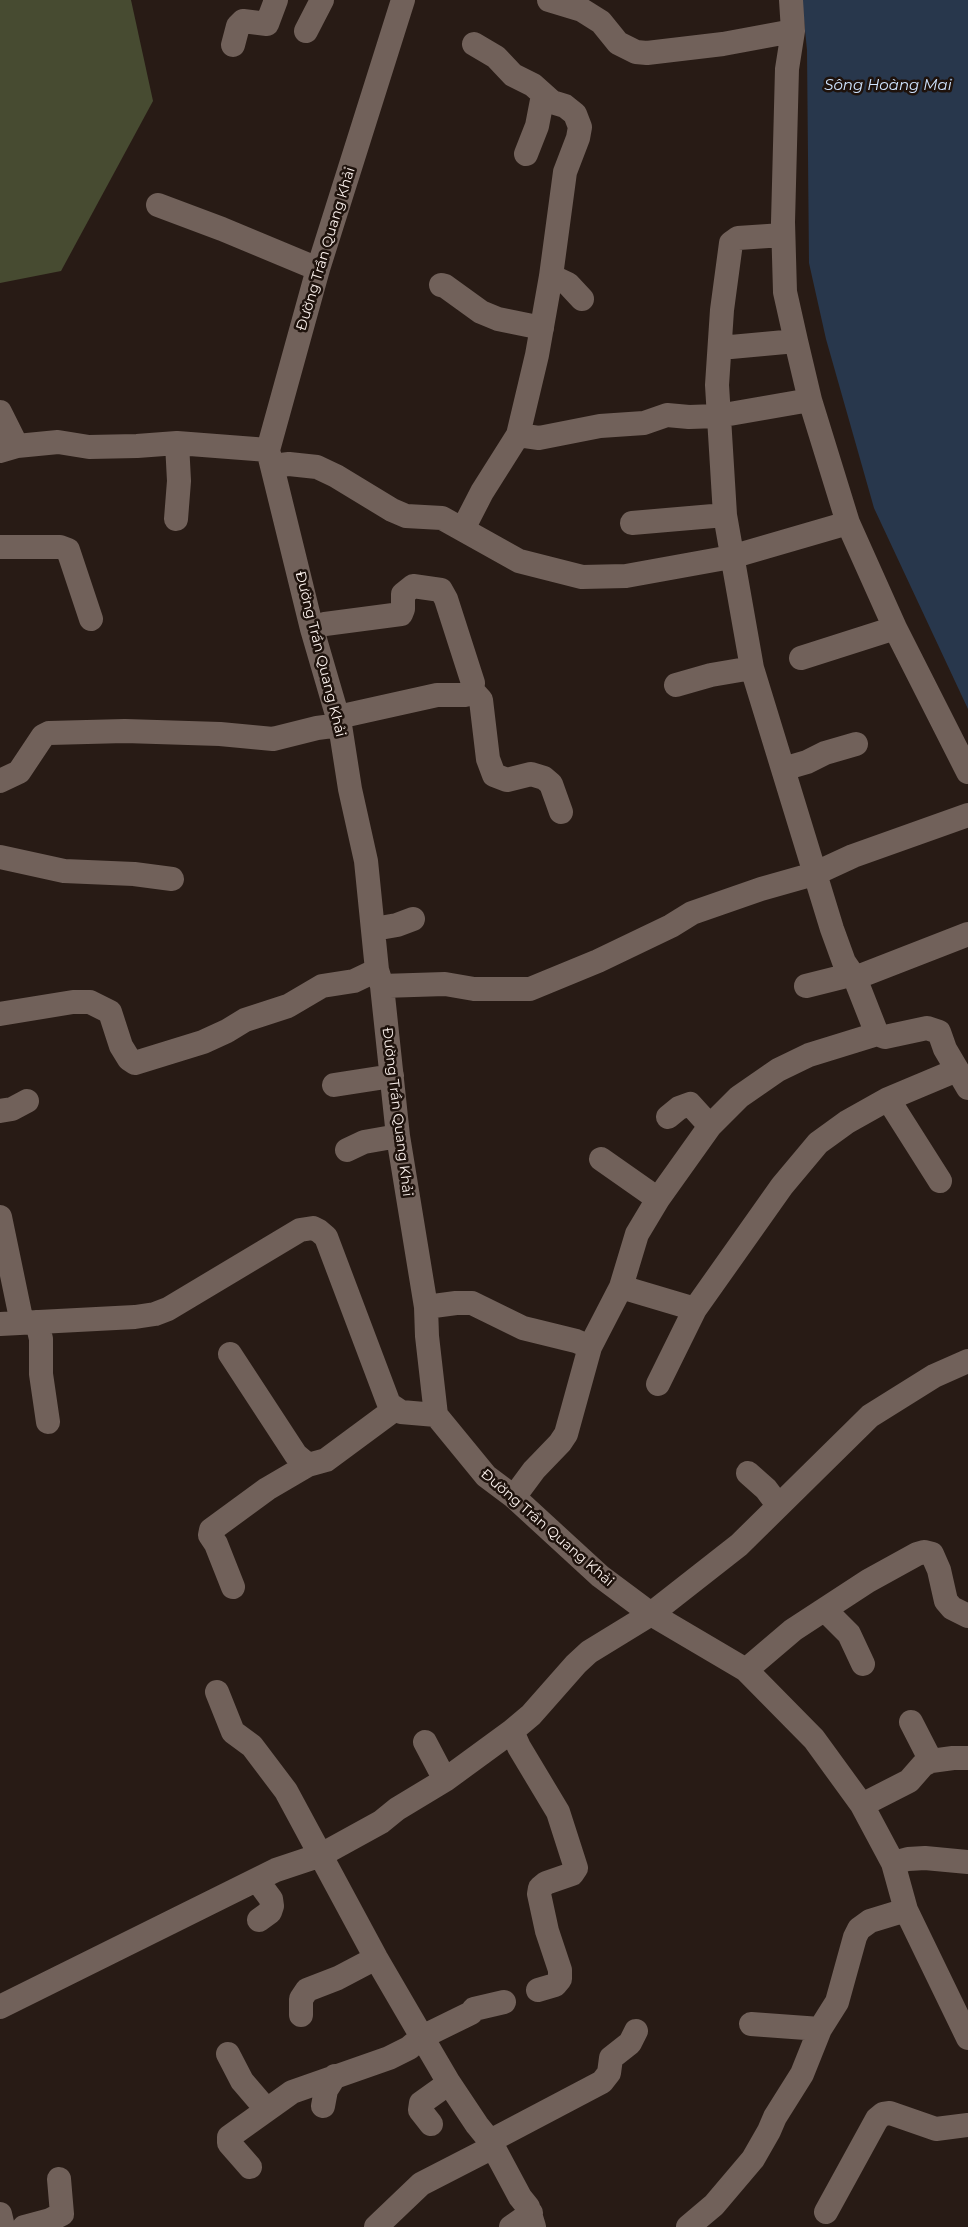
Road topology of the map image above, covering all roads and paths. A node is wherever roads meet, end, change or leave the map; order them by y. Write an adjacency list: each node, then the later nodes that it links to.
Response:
1 (276, 0): 9 (street)
2 (322, 0): 7 (street)
3 (403, 0): 14 (street, Đường Trần Quang Khải)
4 (549, 0): 6 (street)
5 (791, 0): 6 (street)
6 (793, 30): 13 (street)
7 (306, 31)
8 (474, 44): 10 (street)
9 (233, 45)
10 (543, 94): 11 (street); 15 (street)
11 (526, 154)
12 (158, 205): 14 (street)
13 (783, 234): 19 (street); 20 (street)
14 (318, 269): 27 (street, Đường Trần Quang Khải)
15 (551, 276): 17 (street); 18 (street)
16 (441, 285): 18 (street)
17 (582, 299)
18 (542, 328): 24 (street)
19 (796, 341): 20 (street); 21 (street)
20 (720, 348): 23 (street)
21 (810, 400): 23 (street); 31 (street)
22 (0, 412): 26 (street)
23 (718, 416): 24 (street); 28 (street)
24 (518, 435): 32 (street)
25 (177, 443): 26 (street); 27 (street); 29 (street)
26 (8, 448)
27 (270, 458): 32 (street); 37 (street, Đường Trần Quang Khải)
28 (726, 515): 30 (street); 34 (street)
29 (176, 519)
30 (632, 523)
31 (848, 523): 34 (street); 36 (street)
32 (463, 529): 34 (street)
33 (0, 547): 35 (street)
34 (731, 557): 39 (street)
35 (91, 619)
36 (895, 628): 38 (street); 45 (street)
37 (312, 629): 41 (street); 42 (street, Đường Trần Quang Khải)
38 (801, 658)
39 (752, 668): 40 (street); 44 (street)
40 (676, 685)
41 (472, 690): 42 (street); 47 (street)
42 (339, 721): 46 (street); 53 (street, Đường Trần Quang Khải)
43 (856, 744): 44 (street)
44 (783, 769): 50 (street)
45 (968, 772)
46 (0, 781)
47 (561, 812)
48 (968, 815): 50 (street)
49 (0, 857): 51 (street)
50 (814, 874): 55 (street); 56 (street)
51 (172, 879)
52 (412, 919): 53 (street)
53 (374, 929): 56 (street, Đường Trần Quang Khải)
54 (968, 934): 55 (street)
55 (853, 975): 57 (street); 59 (street)
56 (379, 978): 58 (street); 60 (street, Đường Trần Quang Khải)
57 (806, 986)
58 (0, 1014)
59 (877, 1034): 61 (street); 67 (street)
60 (392, 1076): 62 (street); 68 (street, Đường Trần Quang Khải)
61 (963, 1079): 63 (street)
62 (334, 1085)
63 (888, 1099): 71 (street); 76 (street)
64 (27, 1101): 65 (street)
65 (0, 1111)
66 (668, 1117): 67 (street)
67 (710, 1126): 72 (street)
68 (398, 1136): 69 (street); 75 (street, Đường Trần Quang Khải)
69 (347, 1150)
70 (601, 1159): 72 (street)
71 (940, 1181)
72 (658, 1199): 74 (street)
73 (0, 1218): 77 (street)
74 (621, 1287): 76 (street); 78 (street)
75 (426, 1307): 78 (street); 83 (street, Đường Trần Quang Khải)
76 (695, 1308): 81 (street)
77 (20, 1323): 82 (street); 84 (street)
78 (590, 1347): 87 (street)
79 (230, 1354): 85 (street)
80 (968, 1361): 88 (street)
81 (658, 1384)
82 (395, 1410): 83 (street); 85 (street)
83 (436, 1416): 87 (street, Đường Trần Quang Khải)
84 (48, 1422)
85 (308, 1465): 89 (street)
86 (748, 1473): 88 (street)
87 (514, 1497): 91 (street, Đường Trần Quang Khải)
88 (778, 1506): 91 (street)
89 (233, 1586)
90 (825, 1610): 92 (street); 93 (street); 94 (street)
91 (651, 1614): 94 (street, Đường Trần Quang Khải); 97 (street)
92 (968, 1616)
93 (862, 1664)
94 (746, 1670): 102 (street, Đường Trần Quang Khải)
95 (217, 1692): 103 (street)
96 (911, 1722): 100 (street)
97 (512, 1731): 101 (street); 110 (street)
98 (425, 1742): 101 (street)
99 (968, 1758): 100 (street)
100 (931, 1761): 102 (street)
101 (445, 1780): 103 (street)
102 (862, 1805): 105 (street, Đường Trần Quang Khải)
103 (321, 1855): 106 (street); 109 (street)
104 (968, 1862): 105 (street)
105 (893, 1863): 107 (street, Đường Trần Quang Khải)
106 (257, 1880): 108 (street); 112 (street)
107 (906, 1910): 115 (street); 118 (street, Đường Trần Quang Khải)
108 (259, 1920)
109 (376, 1958): 113 (street); 117 (street)
110 (538, 1990)
111 (504, 2002): 117 (street)
112 (0, 2007)
113 (301, 2015)
114 (751, 2024): 115 (street)
115 (820, 2029): 136 (street)
116 (636, 2031): 126 (street)
117 (422, 2038): 120 (street); 121 (street)
118 (968, 2038)
119 (228, 2054): 123 (street)
120 (335, 2076): 122 (street); 123 (street)
121 (449, 2083): 124 (street); 126 (street)
122 (323, 2106)
123 (266, 2109): 127 (street)
124 (431, 2124)
125 (968, 2125): 129 (street)
126 (492, 2144): 131 (street); 134 (street)
127 (250, 2167)
128 (59, 2179): 133 (street)
129 (826, 2212)
130 (0, 2214): 132 (street)
131 (532, 2220): 135 (street)
132 (3, 2227)
133 (24, 2227)
134 (376, 2227)
135 (512, 2227)
136 (688, 2227)

